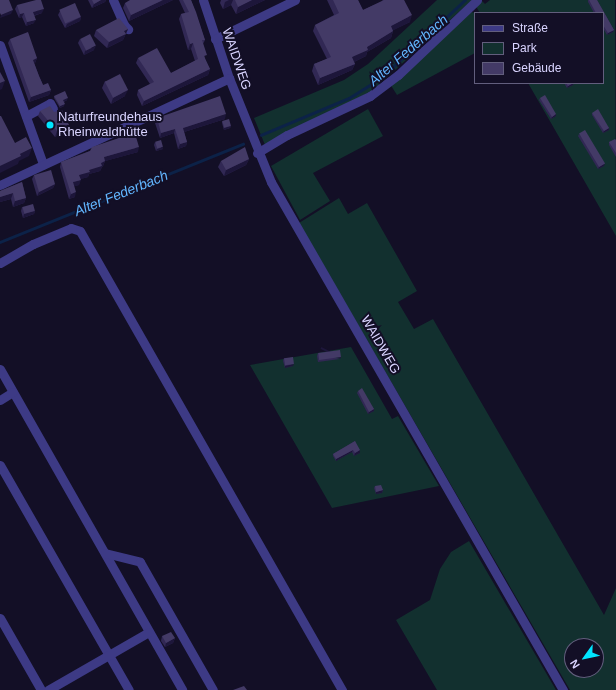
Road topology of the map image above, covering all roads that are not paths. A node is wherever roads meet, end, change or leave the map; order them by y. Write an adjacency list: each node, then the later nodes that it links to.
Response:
1 (112, 0): 5 (street)
2 (203, 0): 6 (street, WAIDWEG)
3 (295, 0): 6 (street)
4 (477, 0): 11 (street)
5 (128, 29)
6 (215, 39): 8 (street, WAIDWEG)
7 (0, 45): 10 (street)
8 (229, 78): 11 (street, WAIDWEG); 12 (street)
9 (55, 112): 10 (street)
10 (26, 116): 12 (street)
11 (257, 153): 29 (street, WAIDWEG)
12 (43, 164): 13 (street)
13 (0, 185)
14 (0, 263): 28 (street)
15 (0, 369): 16 (street)
16 (13, 392): 17 (street); 19 (street)
17 (0, 400)
18 (0, 465): 22 (street)
19 (105, 553): 21 (street); 27 (street)
20 (0, 618): 23 (street)
21 (150, 632): 22 (street); 26 (street)
22 (109, 655): 24 (street); 25 (street)
23 (41, 690)
24 (48, 690)
25 (129, 690)
26 (182, 690)
27 (213, 690)
28 (342, 690)
29 (562, 690)

